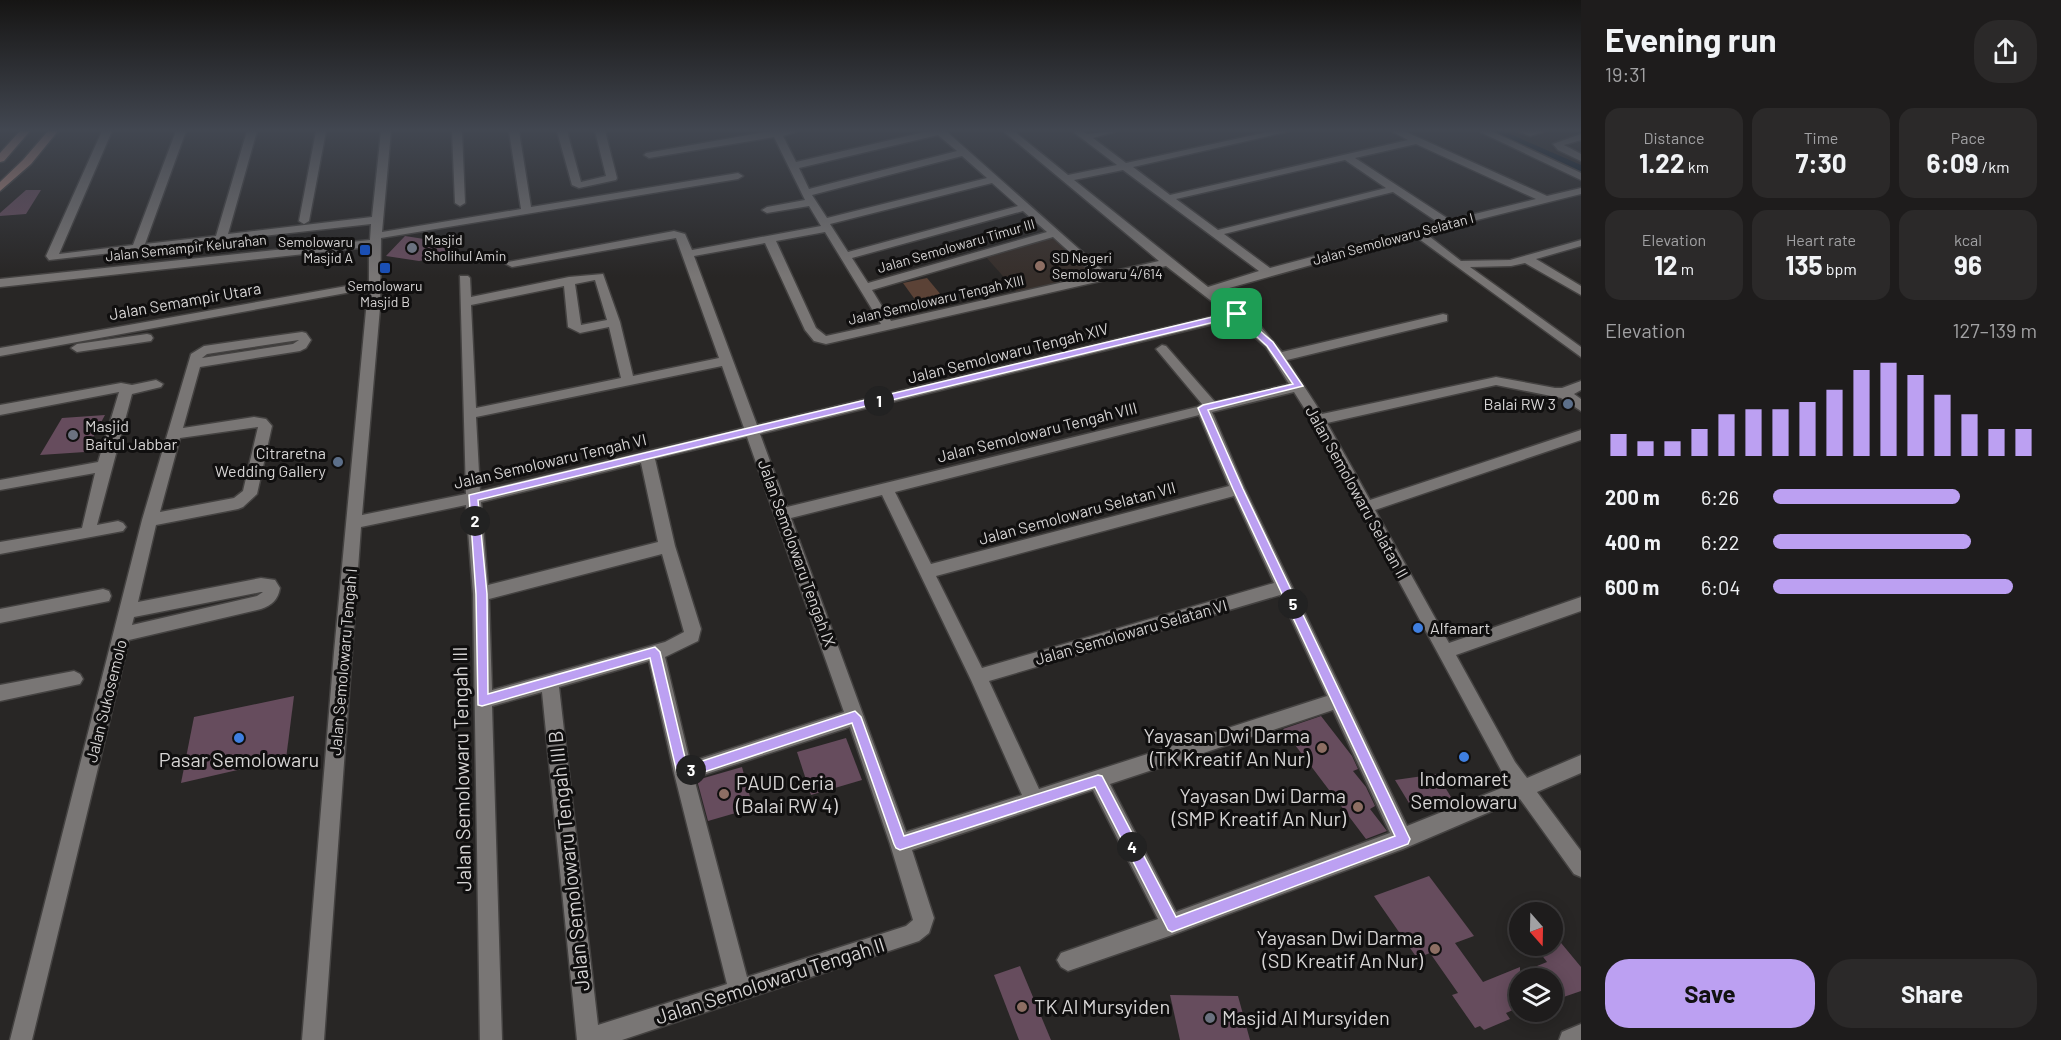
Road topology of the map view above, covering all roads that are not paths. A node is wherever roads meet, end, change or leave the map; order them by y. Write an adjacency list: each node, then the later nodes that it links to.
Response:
1 (994, 179): 26 (street)
2 (1066, 179): 45 (street, Jalan Semolowaru Selatan II)
3 (85, 180): 42 (street)
4 (163, 180): 40 (street)
5 (237, 180): 36 (street)
6 (312, 180): 30 (street)
7 (381, 180): 29 (street, Jalan Semolowaru Tengah I)
8 (459, 180): 25 (street)
9 (521, 180): 27 (street)
10 (575, 180): 11 (street)
11 (605, 180)
12 (716, 180): 27 (street, Jalan Semampir Kelurahan)
13 (800, 180): 22 (street)
14 (869, 180): 22 (street)
15 (992, 180): 32 (street)
16 (1143, 180): 23 (street)
17 (1249, 180): 23 (street)
18 (1380, 180): 20 (street)
19 (1501, 180): 24 (street)
20 (1394, 189): 31 (street); 35 (street)
21 (1581, 192): 24 (street, Jalan Semolowaru Selatan I)
22 (809, 197): 28 (street); 32 (street)
23 (1169, 198): 35 (street)
24 (1544, 199): 31 (street, Jalan Semolowaru Selatan I)
25 (460, 203)
26 (1026, 207): 34 (street); 43 (street)
27 (526, 210): 38 (street, Jalan Semampir Kelurahan)
28 (767, 210)
29 (377, 220): 36 (street); 38 (street, Jalan Semolowaru Tengah I)
30 (304, 221)
31 (1448, 224): 33 (street, Jalan Semolowaru Selatan I)
32 (826, 225): 37 (street); 43 (street)
33 (1418, 232): 47 (street); 48 (street, Jalan Semolowaru Selatan I)
34 (1056, 233): 50 (street); 55 (street, Jalan Semolowaru Timur III)
35 (1217, 233): 48 (street)
36 (220, 238): 40 (street)
37 (769, 238): 41 (street); 62 (street, Jalan Semolowaru Tengah XIII)
38 (375, 240): 51 (street, Jalan Semampir Kelurahan); 54 (street, Jalan Semolowaru Tengah I)
39 (1581, 243): 44 (street)
40 (138, 247): 42 (street)
41 (689, 254): 46 (street, Jalan Semolowaru Tengah IX); 69 (street, Jalan Semolowaru Tengah IX)
42 (53, 255): 51 (street)
43 (845, 256): 55 (street)
44 (1527, 259): 47 (street); 57 (street)
45 (1168, 262): 50 (street, Jalan Semolowaru Tengah XIII); 56 (street, Jalan Semolowaru Selatan II)
46 (512, 264)
47 (1458, 264): 66 (street)
48 (1268, 272): 56 (street, Jalan Semolowaru Selatan I)
49 (464, 278): 58 (street, Jalan Semolowaru Tengah III)
50 (1105, 278): 62 (street, Jalan Semolowaru Tengah XIII)
51 (41, 279): 53 (street, Jalan Semampir Kelurahan)
52 (569, 281): 58 (street); 61 (street); 61 (street)
53 (0, 283)
54 (375, 284): 65 (street, Jalan Semampir Utara); 94 (street, Jalan Semolowaru Tengah I)
55 (864, 288): 62 (street)
56 (1207, 291): 59 (street, Jalan Semolowaru Selatan II)
57 (1581, 291)
58 (466, 302): 80 (street, Jalan Semolowaru Tengah III)
59 (1237, 314): 67 (street, Jalan Semolowaru Selatan II); 82 (street, Jalan Semolowaru Tengah XIV)
60 (1443, 318): 67 (street)
61 (614, 322): 71 (street)
62 (889, 327)
63 (147, 338): 68 (street)
64 (1162, 349): 78 (street)
65 (0, 352)
66 (1581, 352)
67 (1280, 357): 74 (street, Jalan Semolowaru Selatan II)
68 (0, 360)
69 (726, 361): 71 (street); 82 (street, Jalan Semolowaru Tengah IX)
70 (194, 363): 70 (street); 83 (street, Jalan Sukosemolo)
71 (628, 381): 80 (street)
72 (156, 384): 75 (street)
73 (1581, 385): 76 (street)
74 (1299, 386): 78 (street, Jalan Semolowaru Tengah VIII); 81 (street, Jalan Semolowaru Selatan II)
75 (127, 391): 79 (street); 86 (street)
76 (1564, 393): 77 (street); 81 (street)
77 (1581, 406)
78 (1207, 407): 88 (street, Jalan Semolowaru Tengah VIII); 89 (street)
79 (0, 410)
80 (470, 414): 90 (street, Jalan Semolowaru Tengah III)
81 (1319, 420): 91 (street, Jalan Semolowaru Selatan II)
82 (752, 430): 85 (street, Jalan Semolowaru Tengah VI); 92 (street, Jalan Semolowaru Tengah IX)
83 (174, 434): 93 (street, Jalan Sukosemolo); 93 (street)
84 (1581, 435): 91 (street)
85 (647, 457): 90 (street, Jalan Semolowaru Tengah VI); 97 (street)
86 (104, 466): 87 (street); 96 (street)
87 (0, 485)
88 (886, 489): 92 (street, Jalan Semolowaru Tengah VIII); 99 (street)
89 (1238, 489): 99 (street, Jalan Semolowaru Selatan VII); 100 (street)
90 (473, 498): 94 (street, Jalan Semolowaru Tengah VI); 101 (street, Jalan Semolowaru Tengah III)
91 (1366, 507): 108 (street, Jalan Semolowaru Selatan II)
92 (784, 514): 115 (street, Jalan Semolowaru Tengah IX)
93 (150, 520): 104 (street, Jalan Sukosemolo)
94 (356, 522): 130 (street, Jalan Semolowaru Tengah I)
95 (118, 527): 96 (street)
96 (88, 532): 98 (street)
97 (667, 546): 101 (street); 107 (street)
98 (0, 548)
99 (926, 573): 109 (street)
100 (1285, 587): 109 (street, Jalan Semolowaru Selatan VI); 113 (street)
101 (481, 594): 114 (street, Jalan Semolowaru Tengah III)
102 (103, 596): 105 (street)
103 (1581, 604): 108 (street)
104 (128, 611): 106 (street, Jalan Sukosemolo); 106 (street)
105 (0, 616)
106 (123, 634): 129 (street, Jalan Sukosemolo)
107 (655, 652): 111 (street); 117 (street)
108 (1444, 652): 119 (street, Jalan Semolowaru Selatan II)
109 (978, 677): 120 (street)
110 (74, 679): 112 (street)
111 (550, 683): 114 (street); 132 (street, Jalan Semolowaru Tengah III B)
112 (0, 693)
113 (1339, 700): 118 (street); 121 (street)
114 (482, 701): 131 (street, Jalan Semolowaru Tengah III)
115 (855, 717): 117 (street); 122 (street, Jalan Semolowaru Tengah IX)
116 (1581, 764): 119 (street)
117 (683, 773): 127 (street)
118 (1098, 780): 120 (street); 124 (street)
119 (1523, 789): 121 (street); 123 (street, Jalan Semolowaru Selatan II)
120 (1034, 800): 122 (street)
121 (1403, 839): 124 (street)
122 (900, 844): 125 (street, Jalan Semolowaru Tengah IX)
123 (1581, 867)
124 (1172, 925): 126 (street)
125 (916, 932): 127 (street, Jalan Semolowaru Tengah II)
126 (1068, 960)
127 (740, 991): 132 (street, Jalan Semolowaru Tengah II)
128 (1581, 1035): 133 (street)
129 (21, 1040)
130 (313, 1040)
131 (491, 1040)
132 (588, 1040)
133 (1570, 1040)

